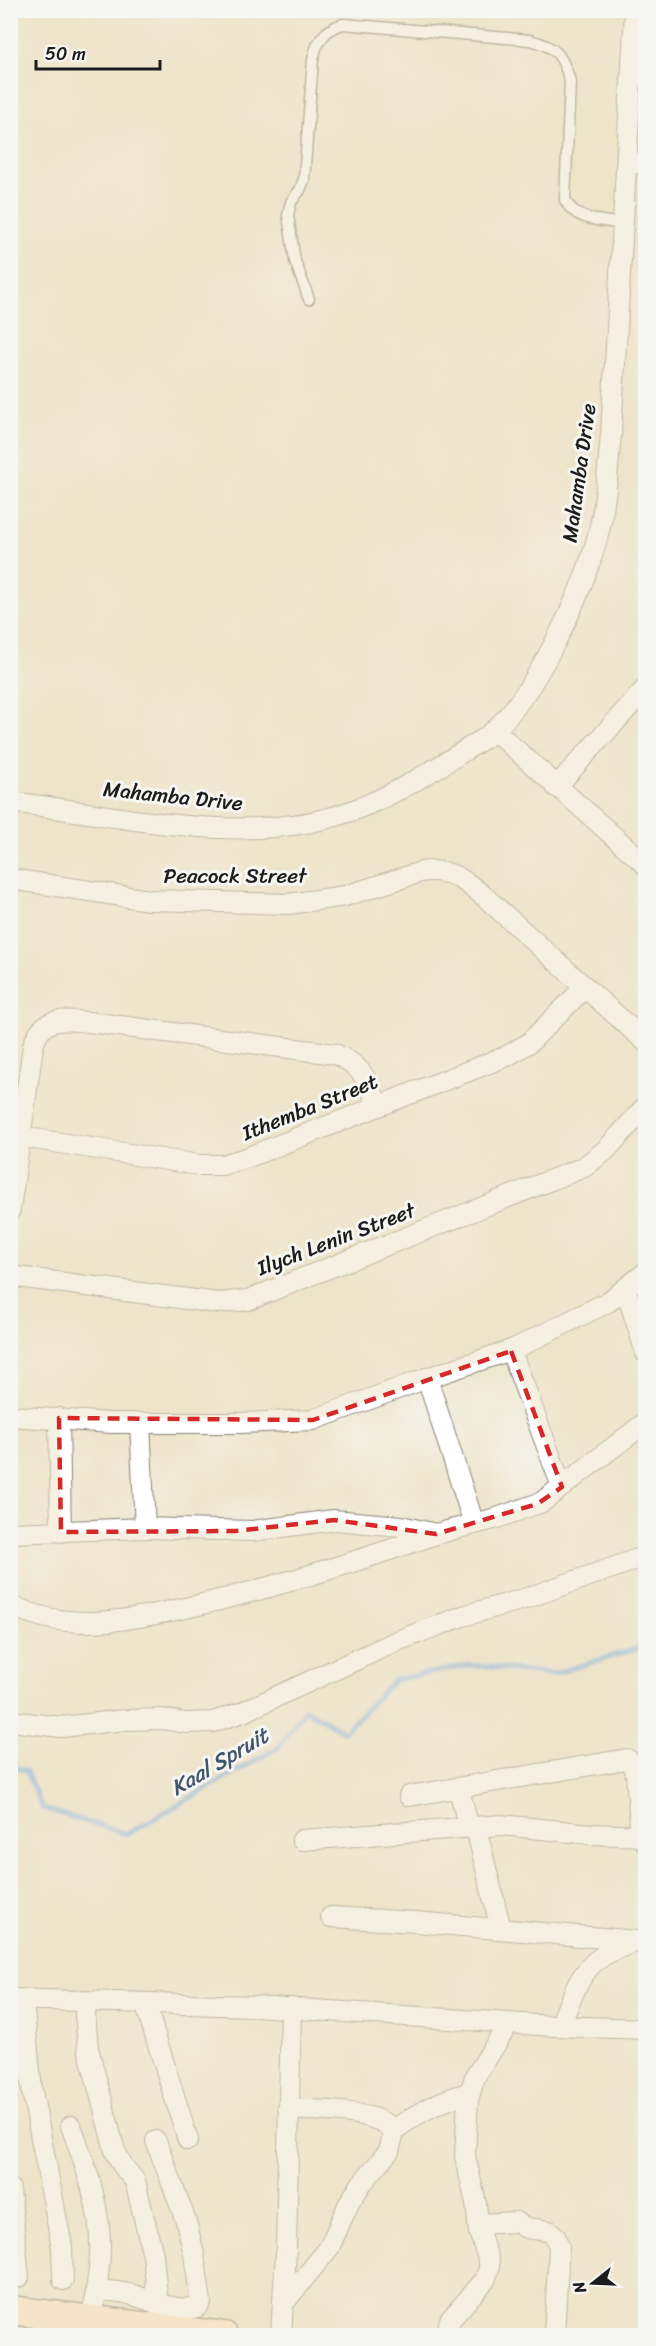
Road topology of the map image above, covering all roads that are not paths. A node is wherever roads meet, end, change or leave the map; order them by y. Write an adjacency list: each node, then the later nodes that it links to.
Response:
1 (635, 10): 2 (street, Mahamba Drive)
2 (637, 163): 3 (street, Mahamba Drive)
3 (624, 224): 4 (lane); 6 (street, Mahamba Drive)
4 (309, 299)
5 (645, 688): 7 (street)
6 (495, 731): 7 (street); 8 (street, Mahamba Drive)
7 (556, 787): 9 (street)
8 (10, 802)
9 (645, 865)
10 (10, 879): 11 (street, Peacock Street)
11 (585, 987): 12 (street, Peacock Street); 13 (street, Ithemba Street)
12 (645, 1042)
13 (378, 1105): 15 (street, Ithemba Street); 15 (street)
14 (645, 1106): 18 (street, Ilych Lenin Street)
15 (22, 1137): 16 (street)
16 (10, 1210)
17 (645, 1272): 19 (street)
18 (10, 1276)
19 (626, 1290): 20 (street); 21 (street)
20 (511, 1351): 22 (street); 27 (street)
21 (645, 1353)
22 (427, 1378): 26 (street); 28 (street)
23 (10, 1416): 24 (street)
24 (59, 1418): 26 (street); 30 (street)
25 (645, 1422): 27 (street)
26 (140, 1423): 29 (street)
27 (562, 1487): 28 (street)
28 (474, 1524): 32 (street)
29 (145, 1528): 30 (street); 32 (street)
30 (61, 1532): 31 (street)
31 (10, 1533)
32 (436, 1534): 34 (street)
33 (645, 1557): 35 (street)
34 (10, 1605)
35 (10, 1722)
36 (459, 1789): 37 (street); 38 (street); 40 (street)
37 (409, 1796)
38 (473, 1828): 39 (street); 40 (street); 42 (street)
39 (302, 1840)
40 (644, 1840)
41 (331, 1917): 42 (street)
42 (501, 1929): 43 (street)
43 (641, 1939): 49 (street)
44 (17, 2000): 45 (street); 60 (street)
45 (84, 2002): 46 (street); 63 (street)
46 (145, 2003): 47 (street); 55 (street)
47 (291, 2008): 48 (street); 52 (street)
48 (509, 2023): 49 (street); 51 (street)
49 (560, 2026): 50 (street)
50 (645, 2030)
51 (469, 2093): 54 (street); 58 (street)
52 (288, 2109): 54 (street); 62 (street)
53 (71, 2126): 61 (street)
54 (392, 2132): 62 (street)
55 (188, 2140)
56 (156, 2141): 63 (street)
57 (10, 2189): 59 (street)
58 (478, 2224): 68 (street); 69 (street)
59 (19, 2277)
60 (63, 2280)
61 (96, 2290): 63 (street); 65 (street)
62 (283, 2304): 67 (street)
63 (158, 2305)
64 (10, 2310): 65 (street)
65 (92, 2319): 66 (street)
66 (224, 2336)
67 (281, 2336)
68 (445, 2336)
69 (554, 2336)

